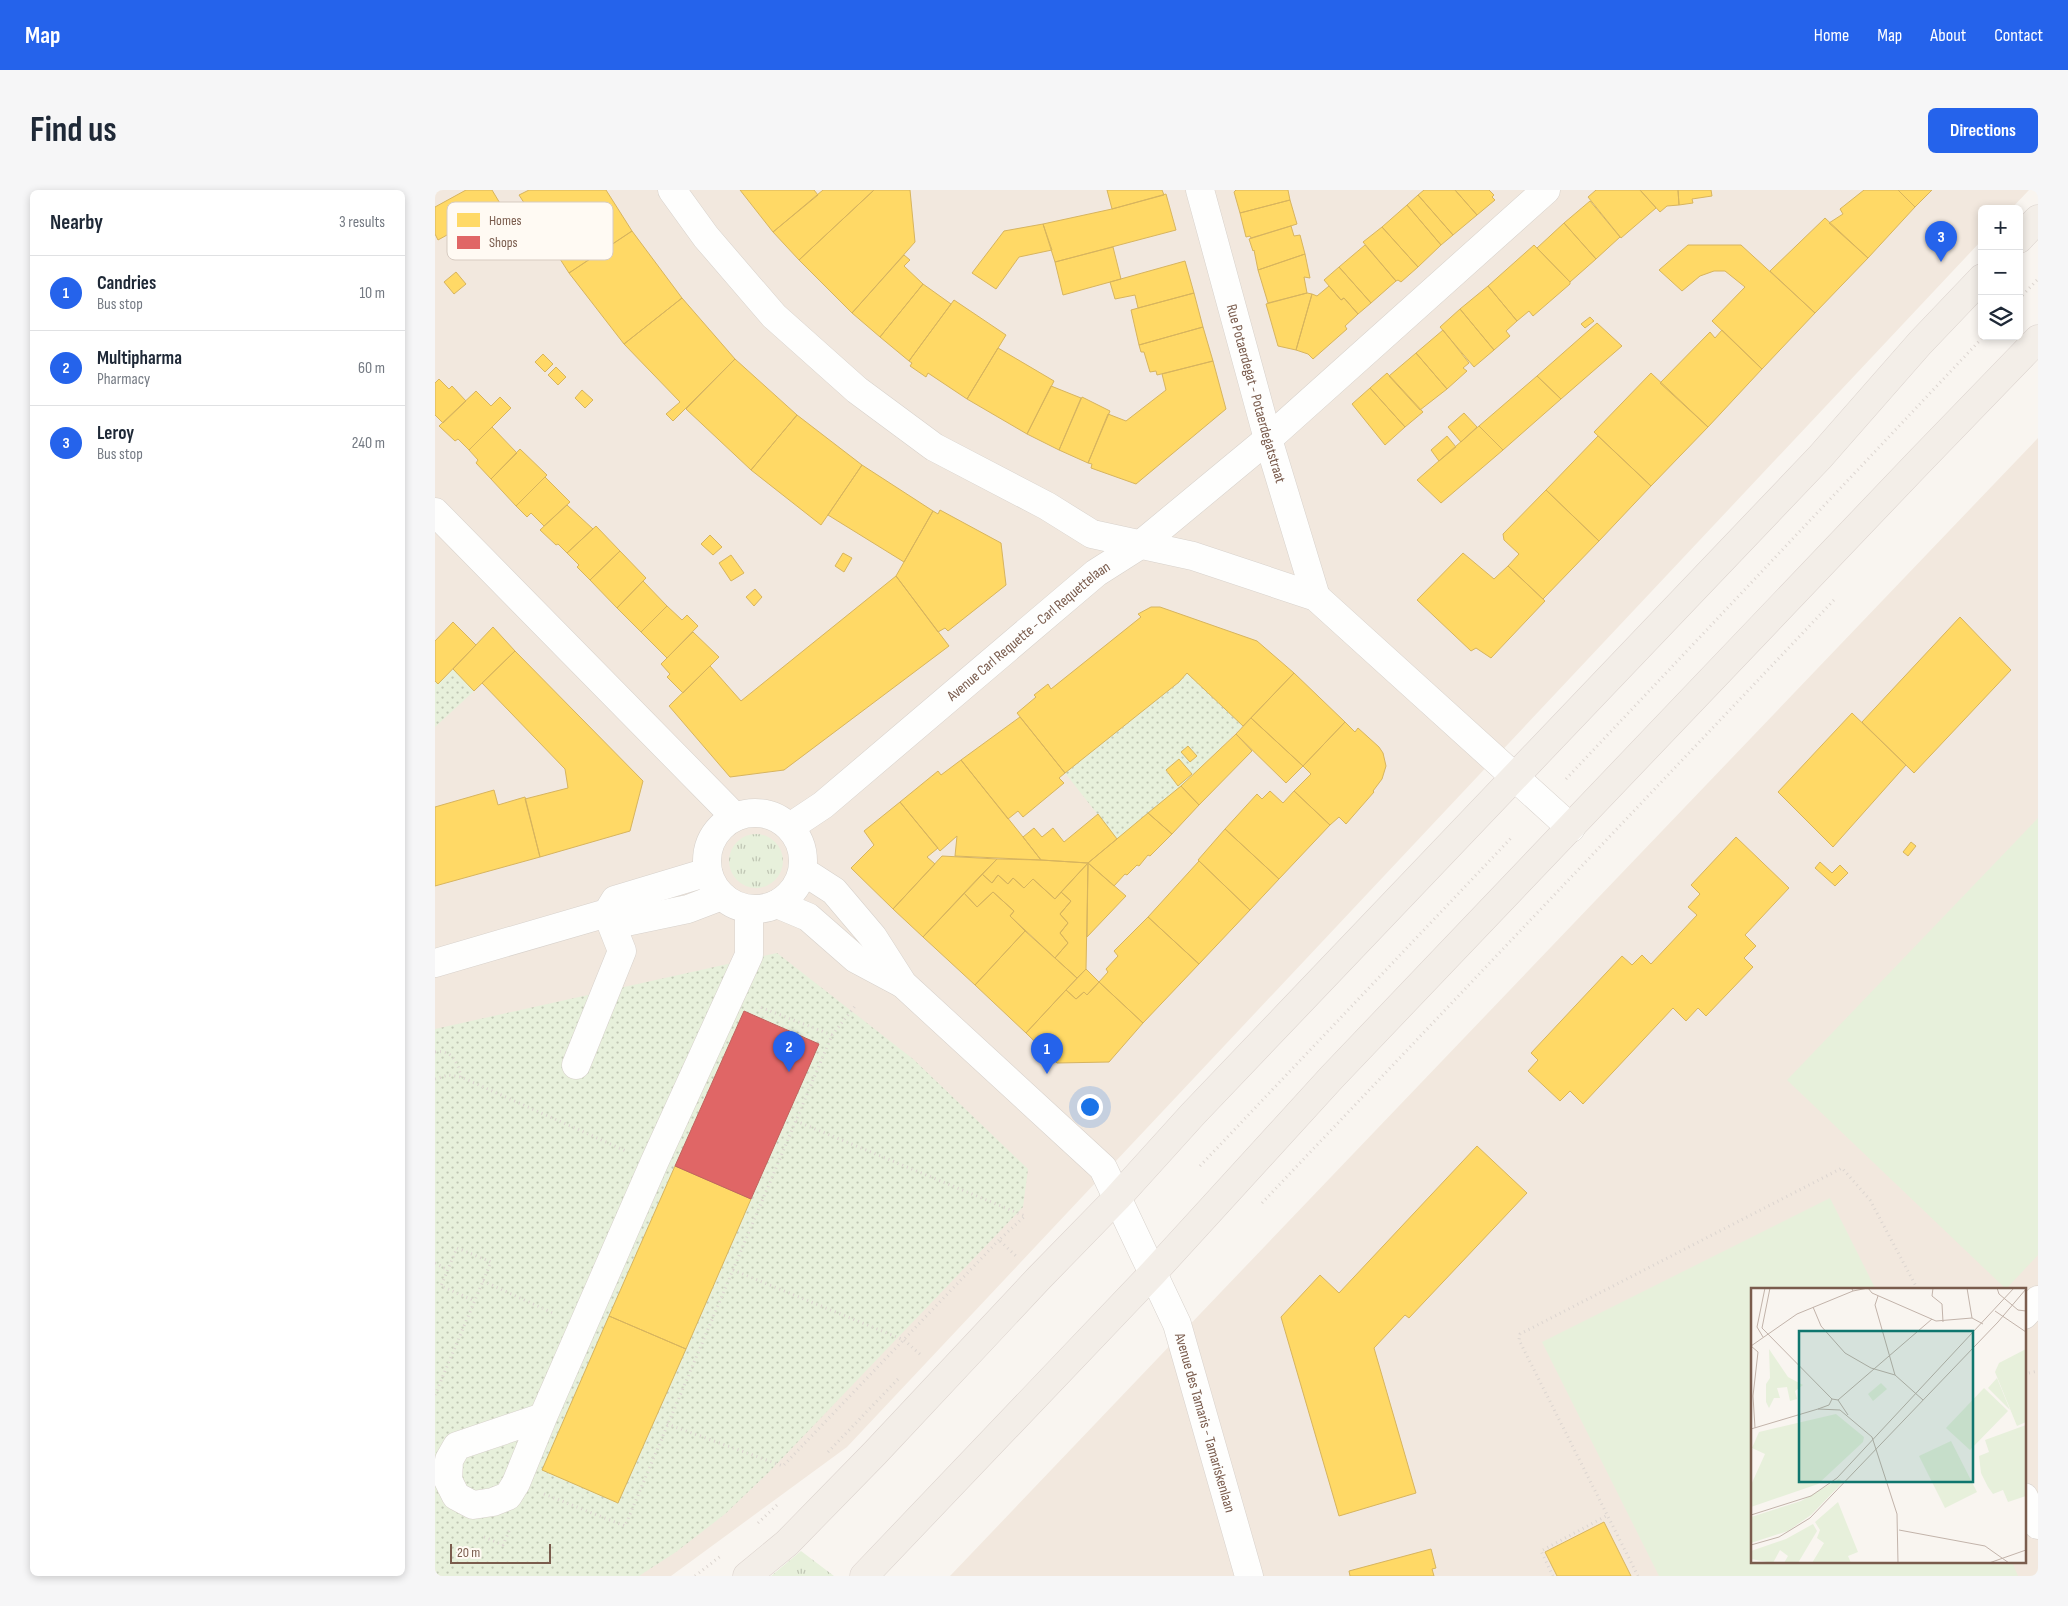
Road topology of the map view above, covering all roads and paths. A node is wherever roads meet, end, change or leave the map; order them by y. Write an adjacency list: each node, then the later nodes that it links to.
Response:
1 (672, 190): 13 (street)
2 (1199, 190): 11 (street, Rue Potaerdegat - Potaerdegatstraat)
3 (1547, 190): 11 (street, Avenue Carl Requette - Carl Requettelaan)
4 (2038, 219): 5 (main road)
5 (2023, 235)
6 (2038, 279): 8 (path)
7 (1978, 282): 15 (main road)
8 (2023, 295)
9 (2038, 339): 19 (main road)
10 (1980, 340): 16 (path)
11 (1268, 439): 13 (street, Avenue Carl Requette - Carl Requettelaan); 14 (street, Rue Potaerdegat - Potaerdegatstraat)
12 (435, 512): 17 (street)
13 (1140, 545): 14 (street); 18 (street, Avenue Carl Requette - Carl Requettelaan)
14 (1316, 597): 15 (street)
15 (1515, 778): 19 (street); 39 (main road)
16 (1565, 779)
17 (735, 817): 18 (street); 22 (street)
18 (790, 827): 21 (street)
19 (1571, 828): 45 (main road)
20 (1513, 836): 38 (path)
21 (803, 871): 24 (street); 28 (street)
22 (708, 872): 23 (street); 26 (street)
23 (721, 896): 25 (street); 26 (street)
24 (777, 904): 25 (street); 28 (street)
25 (749, 909): 29 (street)
26 (607, 913): 27 (street); 33 (street)
27 (435, 963)
28 (903, 984): 39 (street, Avenue des Tamaris - Tamariskenlaan)
29 (730, 995): 31 (path); 37 (street)
30 (856, 1005): 31 (path)
31 (832, 1035): 36 (path)
32 (435, 1052): 34 (path)
33 (576, 1066)
34 (461, 1077): 35 (path); 37 (path)
35 (435, 1079)
36 (796, 1121): 40 (path); 44 (path)
37 (654, 1163): 51 (street)
38 (1201, 1166)
39 (1117, 1198): 45 (street, Avenue des Tamaris - Tamariskenlaan); 63 (main road)
40 (999, 1240): 41 (path); 52 (path)
41 (1024, 1262)
42 (435, 1263): 43 (path)
43 (448, 1270): 46 (path); 49 (path)
44 (733, 1270): 52 (path); 58 (path)
45 (1153, 1274): 64 (main road); 65 (street, Avenue des Tamaris - Tamariskenlaan)
46 (483, 1281): 49 (path); 51 (path)
47 (1917, 1288): 61 (path)
48 (2038, 1300): 50 (street)
49 (475, 1301): 56 (path)
50 (2025, 1314)
51 (583, 1328): 57 (street)
52 (904, 1340): 53 (path); 58 (path)
53 (921, 1360)
54 (2038, 1371): 55 (path)
55 (2025, 1374)
56 (435, 1395)
57 (543, 1417): 59 (street); 59 (street)
58 (667, 1424): 59 (path)
59 (516, 1483)
60 (2025, 1499): 62 (street)
61 (1607, 1515): 66 (path); 67 (path)
62 (2038, 1525)
63 (747, 1576)
64 (864, 1576)
65 (1249, 1576)
66 (1553, 1576)
67 (1638, 1576)

